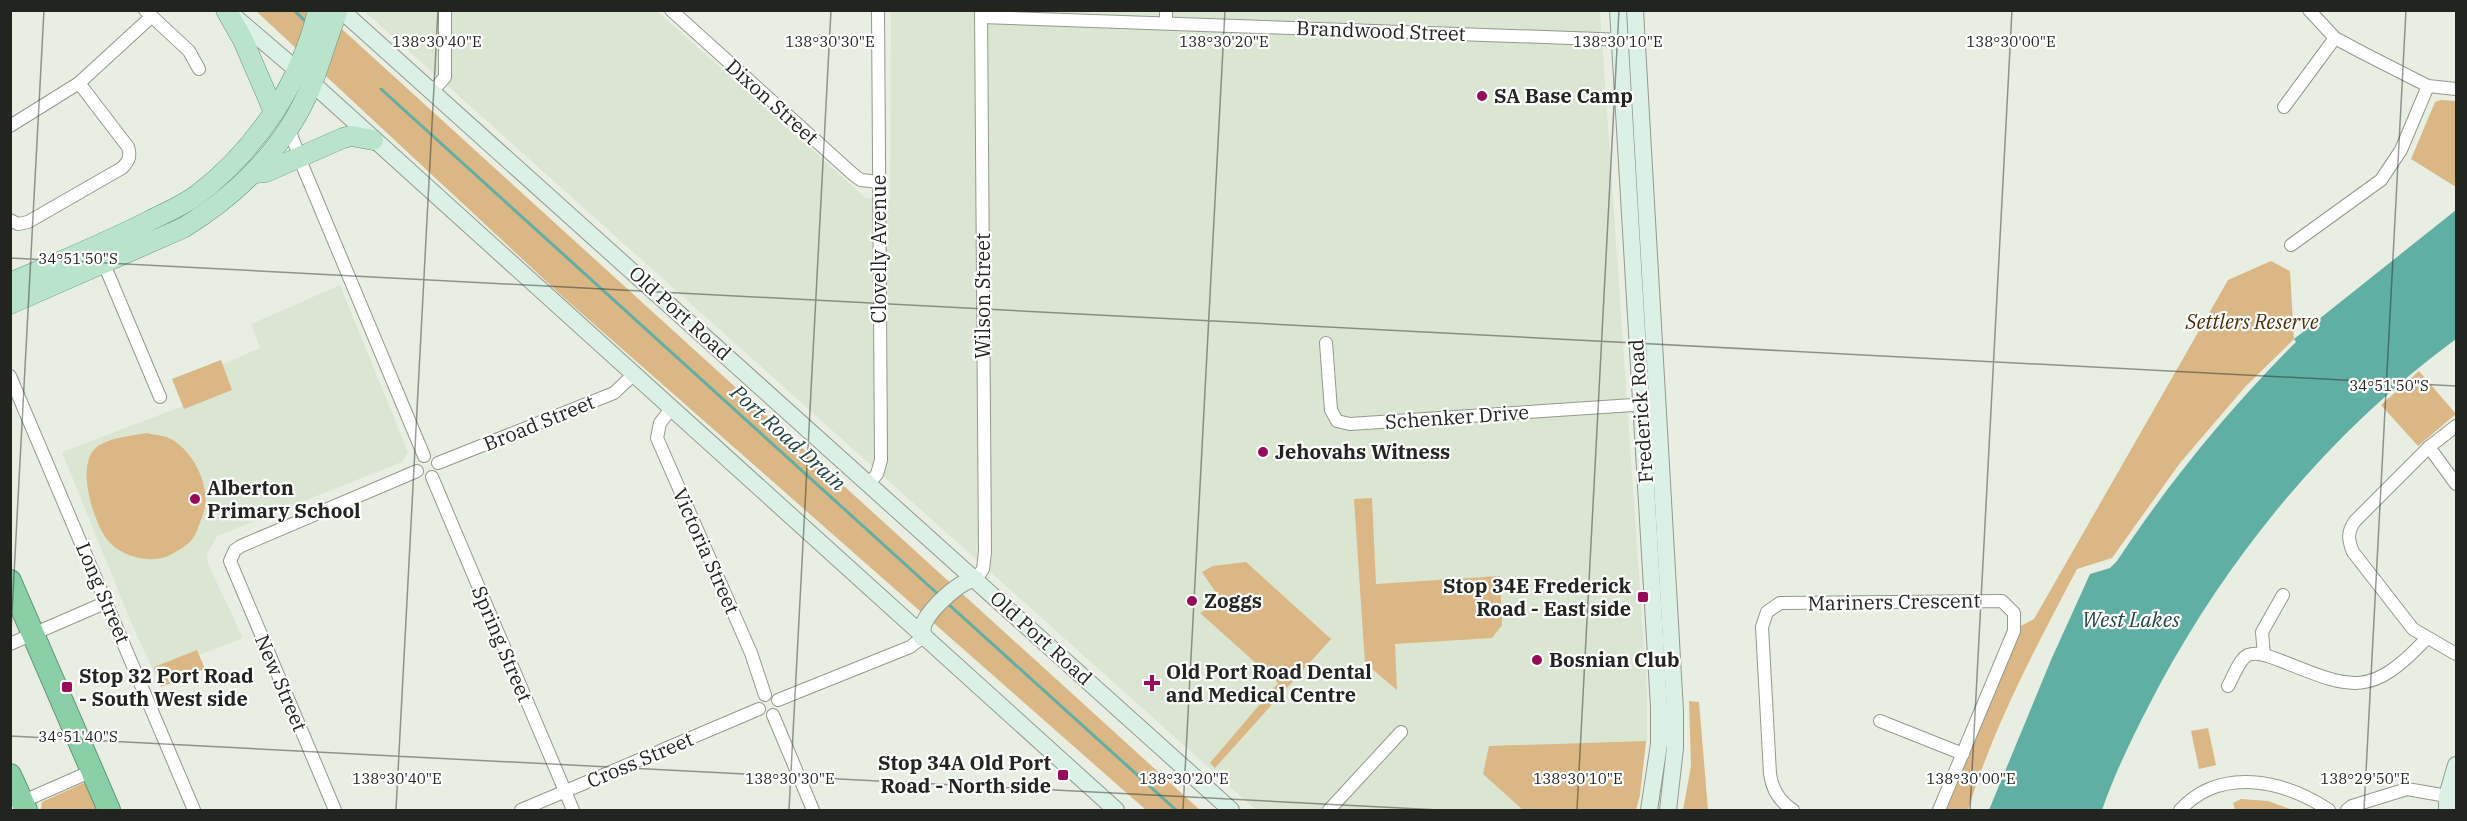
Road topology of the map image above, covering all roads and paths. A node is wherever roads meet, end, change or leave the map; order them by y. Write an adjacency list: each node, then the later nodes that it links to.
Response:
1 (226, 10): 16 (main road); 22 (main road)
2 (318, 10): 16 (main road)
3 (339, 10): 16 (main road); 20 (main road, Old Port Road)
4 (445, 10): 20 (street)
5 (671, 10): 28 (street, Dixon Street)
6 (878, 10): 28 (street, Clovelly Avenue)
7 (1618, 10): 14 (main road, Frederick Road)
8 (1635, 10): 14 (main road, Frederick Road)
9 (2309, 10): 13 (street)
10 (148, 14): 15 (street); 17 (street)
11 (981, 14): 12 (street, Brandwood Street); 48 (street, Wilson Street)
12 (1166, 17): 14 (street, Brandwood Street)
13 (2335, 38): 18 (street); 21 (street)
14 (1628, 40): 38 (main road, Frederick Road)
15 (199, 69)
16 (305, 76): 22 (main road); 24 (main road); 25 (main road)
17 (79, 83): 23 (street); 29 (street)
18 (2428, 86): 19 (street); 30 (street)
19 (2457, 89)
20 (432, 92): 46 (main road, Old Port Road)
21 (2284, 107)
22 (274, 112): 31 (main road)
23 (11, 125)
24 (290, 126): 26 (street); 27 (main road)
25 (373, 140): 26 (main road); 35 (main road)
26 (302, 156): 27 (main road); 42 (street)
27 (255, 172): 31 (main road)
28 (879, 182): 46 (street, Clovelly Avenue)
29 (10, 220)
30 (2291, 245)
31 (100, 255): 32 (main road); 33 (main road); 37 (street)
32 (10, 283)
33 (10, 304)
34 (1326, 343): 38 (street, Schenker Drive)
35 (633, 375): 39 (main road); 43 (street, Broad Street)
36 (10, 376): 51 (street, Long Street)
37 (160, 397)
38 (1648, 404): 81 (main road, Frederick Road); 82 (main road, Frederick Road)
39 (671, 409): 52 (main road); 59 (street, Victoria Street)
40 (2457, 426): 41 (street)
41 (2429, 447): 47 (street); 54 (street)
42 (424, 456): 43 (street); 44 (street)
43 (438, 463): 45 (street)
44 (417, 471): 45 (street); 75 (street, New Street)
45 (432, 477): 69 (street, Spring Street)
46 (869, 484): 48 (main road, Old Port Road)
47 (2457, 484)
48 (976, 579): 52 (main road); 72 (main road, Old Port Road)
49 (10, 581): 53 (highway)
50 (2283, 595): 56 (street)
51 (107, 603): 53 (street); 74 (street, Long Street)
52 (924, 629): 60 (street); 79 (main road)
53 (33, 634): 55 (street); 67 (highway)
54 (2426, 639): 56 (street); 57 (street)
55 (10, 644)
56 (2264, 654): 58 (street)
57 (2457, 654)
58 (2228, 686)
59 (765, 695): 60 (street); 61 (street)
60 (778, 700): 62 (street)
61 (759, 709): 62 (street); 69 (street, Cross Street)
62 (773, 715): 78 (street)
63 (1880, 721): 65 (street)
64 (1401, 732): 80 (street)
65 (1964, 754): 83 (street, Mariners Crescent); 84 (street, Mariners Crescent)
66 (2457, 765): 70 (main road)
67 (92, 771): 71 (street); 73 (highway)
68 (10, 775): 71 (highway)
69 (565, 792): 76 (street, Cross Street); 77 (street, Spring Street)
70 (2447, 803): 87 (street)
71 (19, 807)
72 (1220, 807)
73 (109, 810)
74 (194, 810)
75 (335, 810)
76 (521, 810)
77 (573, 810)
78 (813, 810)
79 (1116, 810)
80 (1329, 810)
81 (1649, 810)
82 (1668, 810)
83 (1793, 810)
84 (1939, 810)
85 (2180, 810): 86 (street)
86 (2329, 810)
87 (2346, 810)

